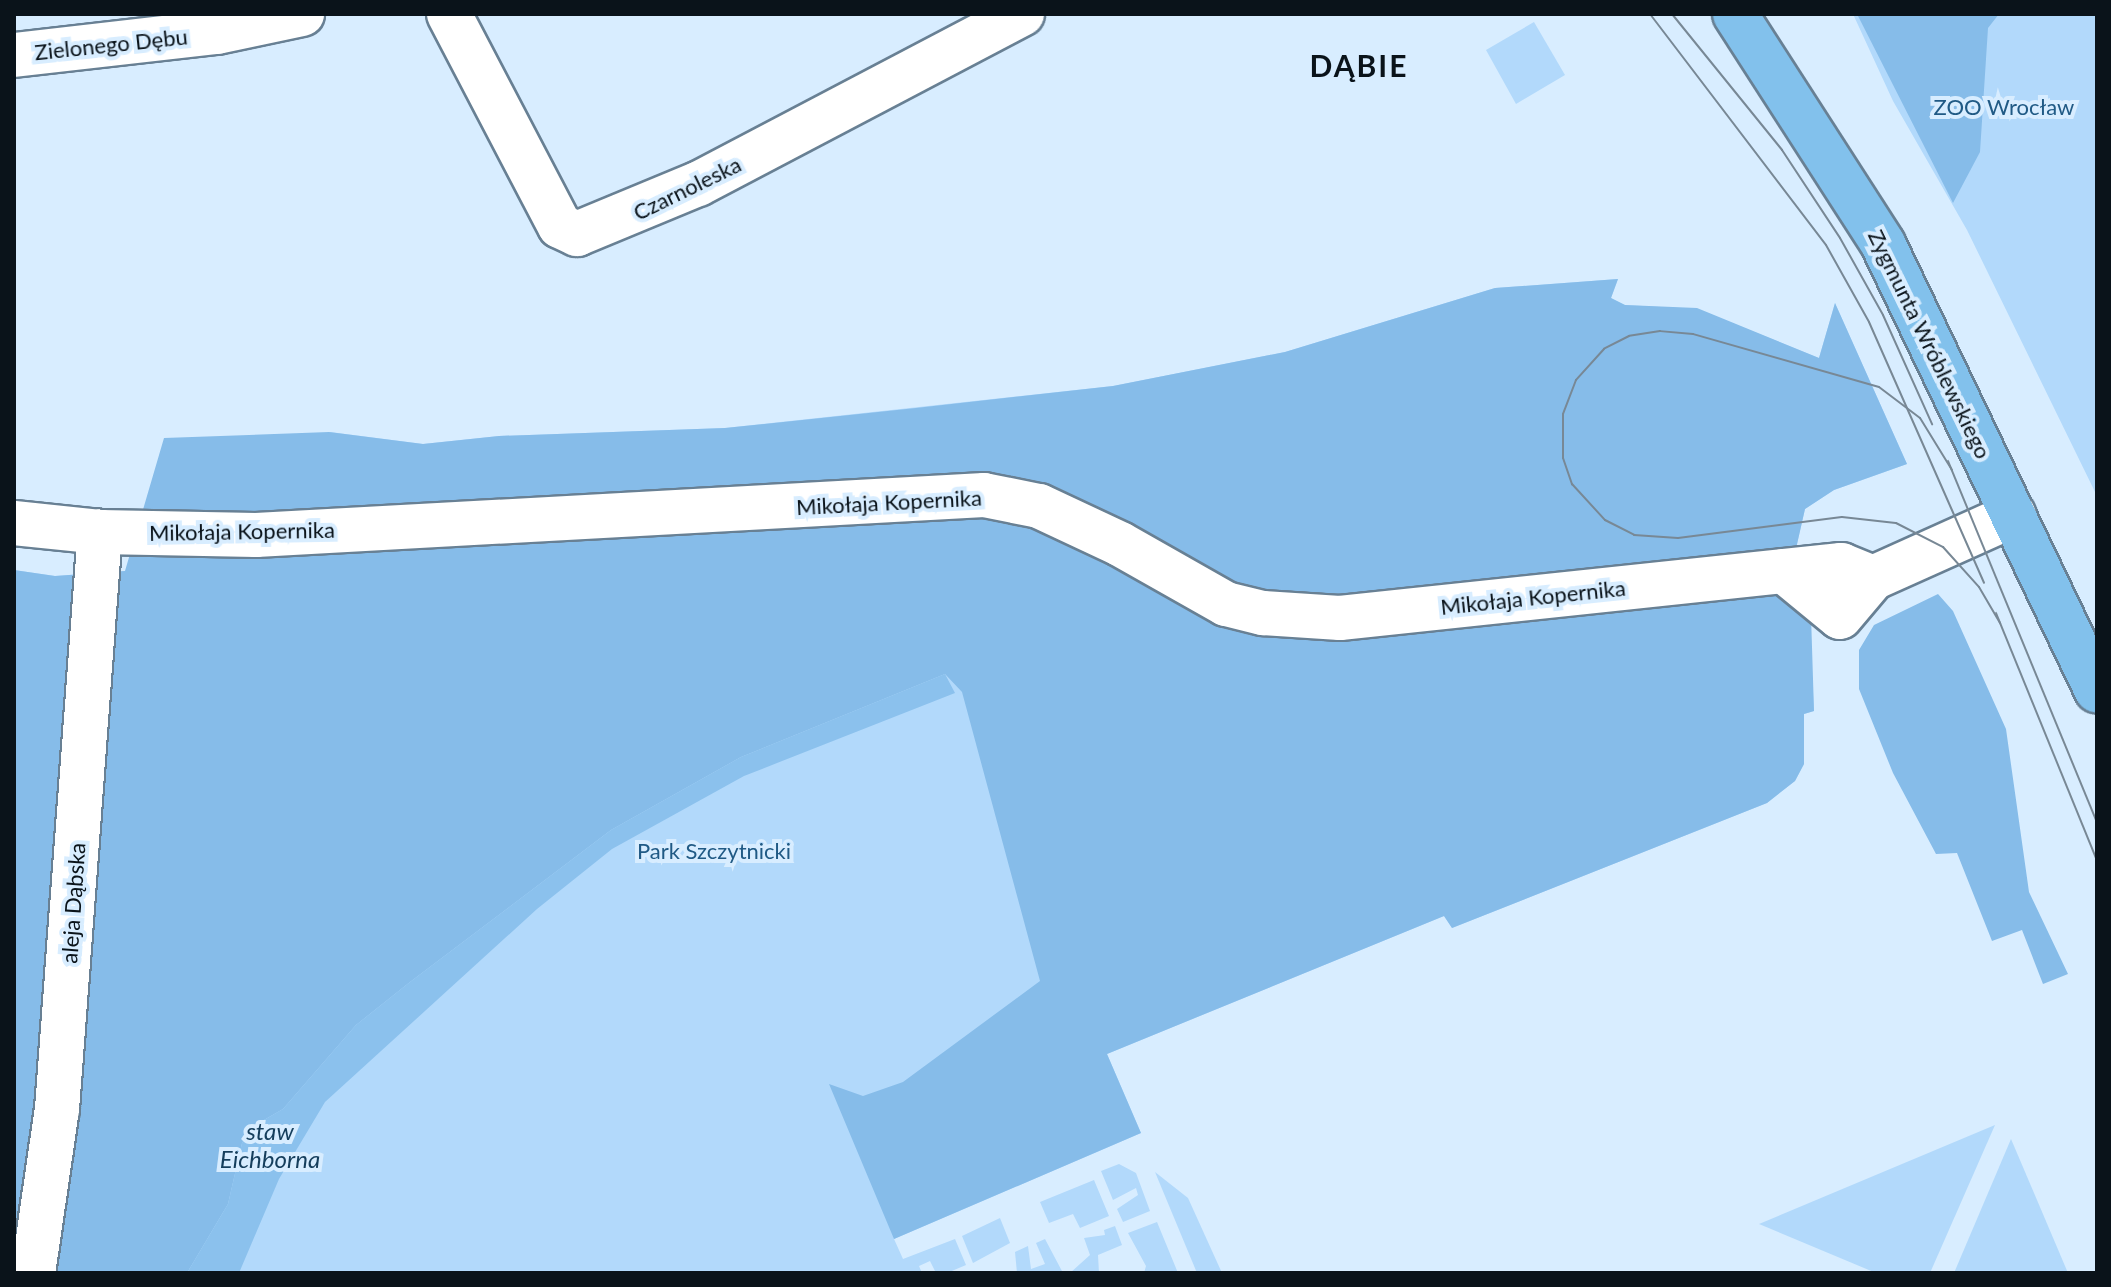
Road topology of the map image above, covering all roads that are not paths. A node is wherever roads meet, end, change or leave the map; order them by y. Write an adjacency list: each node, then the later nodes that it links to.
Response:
1 (302, 14): 5 (street, Zielonego Dębu)
2 (449, 14): 3 (street, Czarnoleska)
3 (1022, 14)
4 (1735, 14): 6 (main road, Zygmunta Wróblewskiego)
5 (14, 55)
6 (2013, 515): 10 (street); 11 (main road, Zygmunta Wróblewskiego)
7 (14, 523): 8 (street, Mikołaja Kopernika)
8 (100, 532): 9 (street, Mikołaja Kopernika); 12 (street, aleja Dąbska)
9 (1784, 571): 10 (street, Mikołaja Kopernika); 10 (street)
10 (1873, 578)
11 (2097, 690)
12 (33, 1273)

